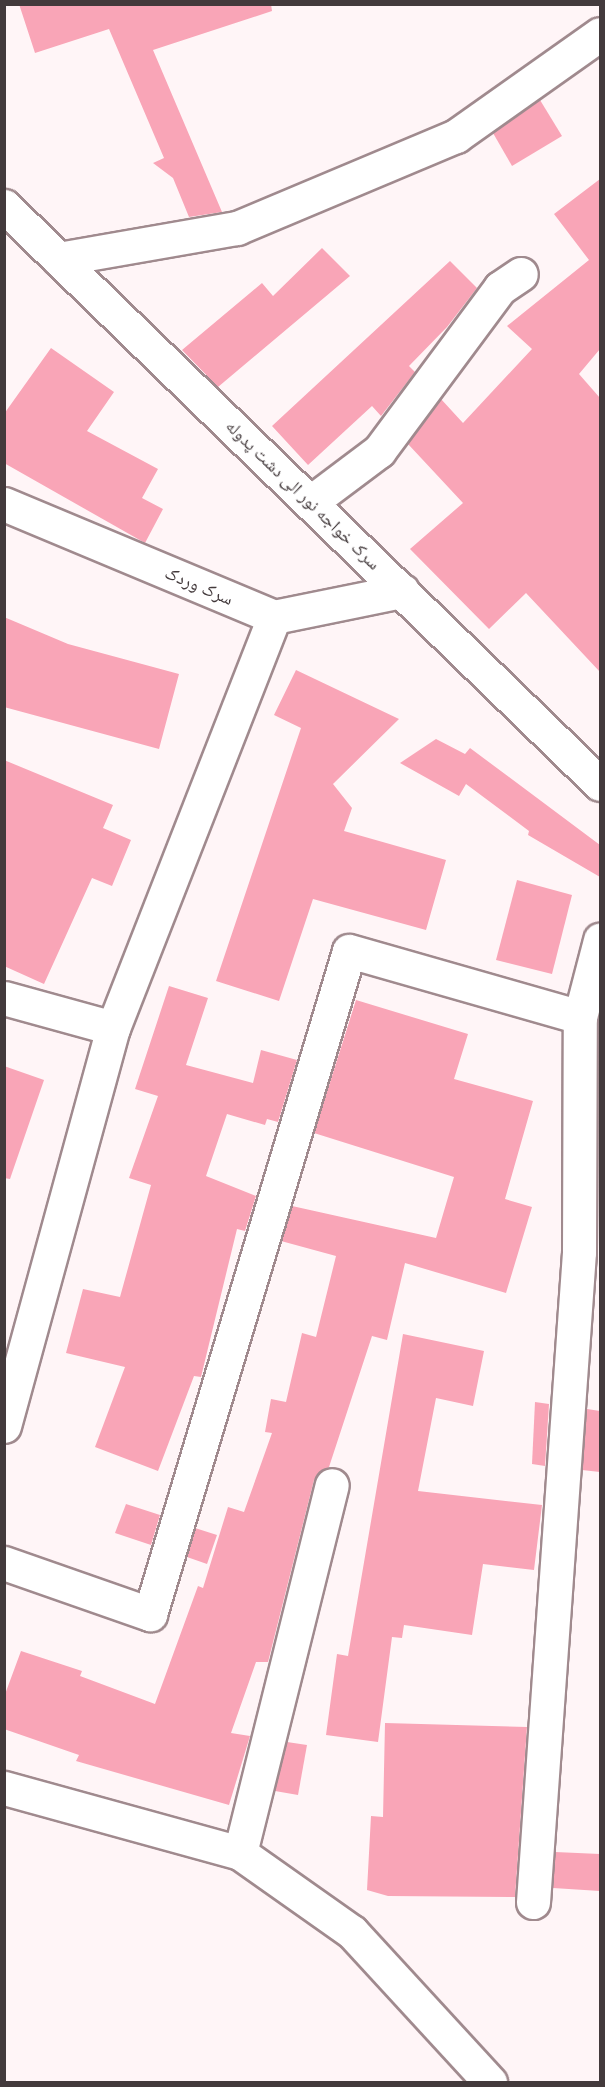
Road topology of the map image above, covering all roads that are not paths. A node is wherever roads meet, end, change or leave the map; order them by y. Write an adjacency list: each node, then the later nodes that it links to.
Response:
1 (600, 34): 3 (street)
2 (4, 206): 3 (street, سرک خواجه نور الی دشت پدوله)
3 (59, 259): 5 (street, سرک خواجه نور الی دشت پدوله)
4 (521, 274): 5 (street)
5 (311, 502): 7 (street, سرک خواجه نور الی دشت پدوله)
6 (4, 504): 8 (street, سرک وردک)
7 (402, 591): 8 (street); 9 (street, سرک خواجه نور الی دشت پدوله)
8 (274, 617): 13 (street)
9 (600, 784)
10 (600, 940): 12 (street)
11 (4, 998): 13 (street)
12 (580, 1017): 16 (street); 19 (street)
13 (113, 1028): 14 (street)
14 (4, 1426)
15 (332, 1485): 18 (street)
16 (4, 1563)
17 (4, 1788): 18 (street)
18 (240, 1853): 20 (street)
19 (533, 1902)
20 (490, 2082)

